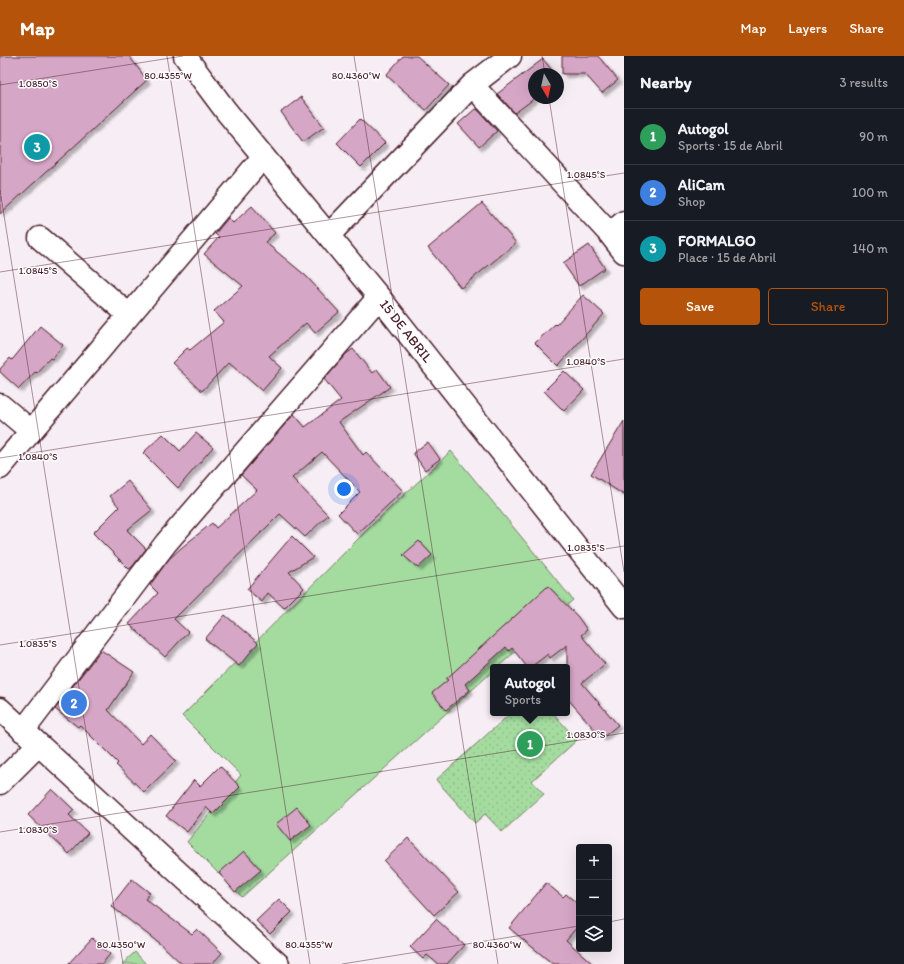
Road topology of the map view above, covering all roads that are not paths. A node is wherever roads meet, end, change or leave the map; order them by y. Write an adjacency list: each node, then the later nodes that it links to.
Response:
1 (185, 56): 4 (street, 15 DE ABRIL)
2 (510, 56): 3 (street)
3 (472, 84): 5 (street); 6 (street)
4 (263, 157): 6 (street, 15 DE ABRIL); 10 (street)
5 (617, 228): 8 (street)
6 (329, 234): 9 (street, 15 DE ABRIL)
7 (40, 238): 10 (street)
8 (624, 252)
9 (379, 297): 14 (street, 15 DE ABRIL); 16 (street)
10 (129, 315): 12 (street)
11 (0, 405): 12 (street)
12 (31, 431): 13 (street)
13 (0, 468)
14 (622, 598)
15 (0, 709): 16 (street)
16 (30, 738): 17 (street); 18 (street)
17 (0, 783)
18 (278, 964)

